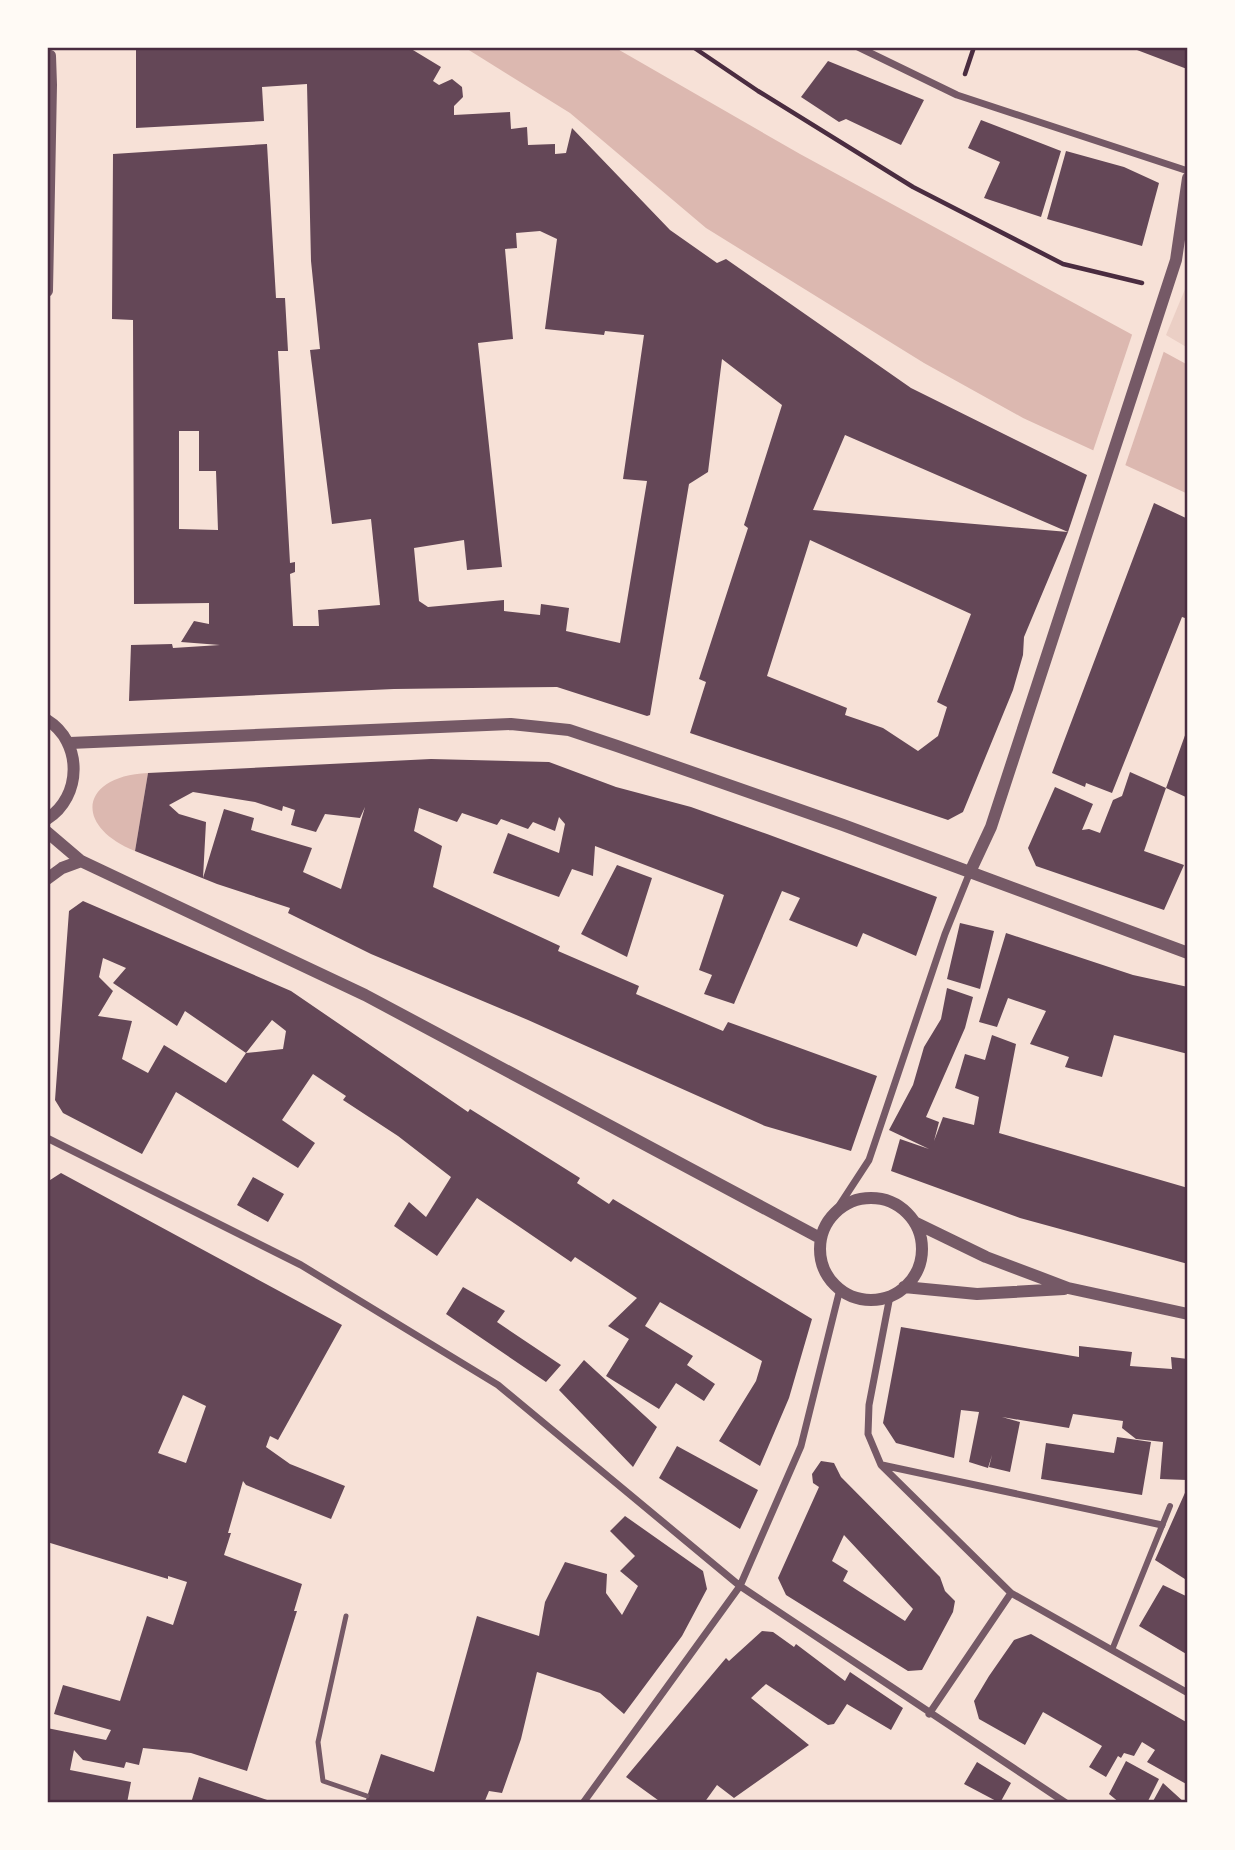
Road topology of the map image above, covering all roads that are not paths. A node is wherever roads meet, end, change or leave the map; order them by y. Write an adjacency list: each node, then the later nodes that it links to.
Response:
1 (858, 47): 3 (street)
2 (47, 55): 6 (street)
3 (1188, 172)
4 (1188, 178): 5 (street)
5 (1184, 235): 12 (street)
6 (47, 291)
7 (47, 720): 8 (street)
8 (70, 743): 9 (street); 12 (street)
9 (47, 819)
10 (47, 832): 11 (street)
11 (80, 861): 13 (street); 18 (street)
12 (970, 872): 14 (street); 16 (street)
13 (47, 879)
14 (1188, 953)
15 (47, 1138): 27 (street)
16 (838, 1209): 17 (street); 18 (street)
17 (916, 1223): 19 (street); 21 (street)
18 (820, 1238): 20 (street)
19 (904, 1287): 21 (street); 22 (street)
20 (841, 1289): 22 (street); 27 (street)
21 (1068, 1289): 23 (street)
22 (890, 1296): 24 (street)
23 (1188, 1314)
24 (881, 1465): 26 (street); 28 (street)
25 (1170, 1506): 26 (street)
26 (1162, 1525): 30 (street)
27 (740, 1586): 32 (street); 34 (street)
28 (1011, 1593): 30 (street); 32 (street)
29 (346, 1616): 33 (lane)
30 (1112, 1650): 31 (street)
31 (1188, 1693)
32 (929, 1714): 35 (street)
33 (368, 1796)
34 (583, 1803)
35 (1066, 1803)

